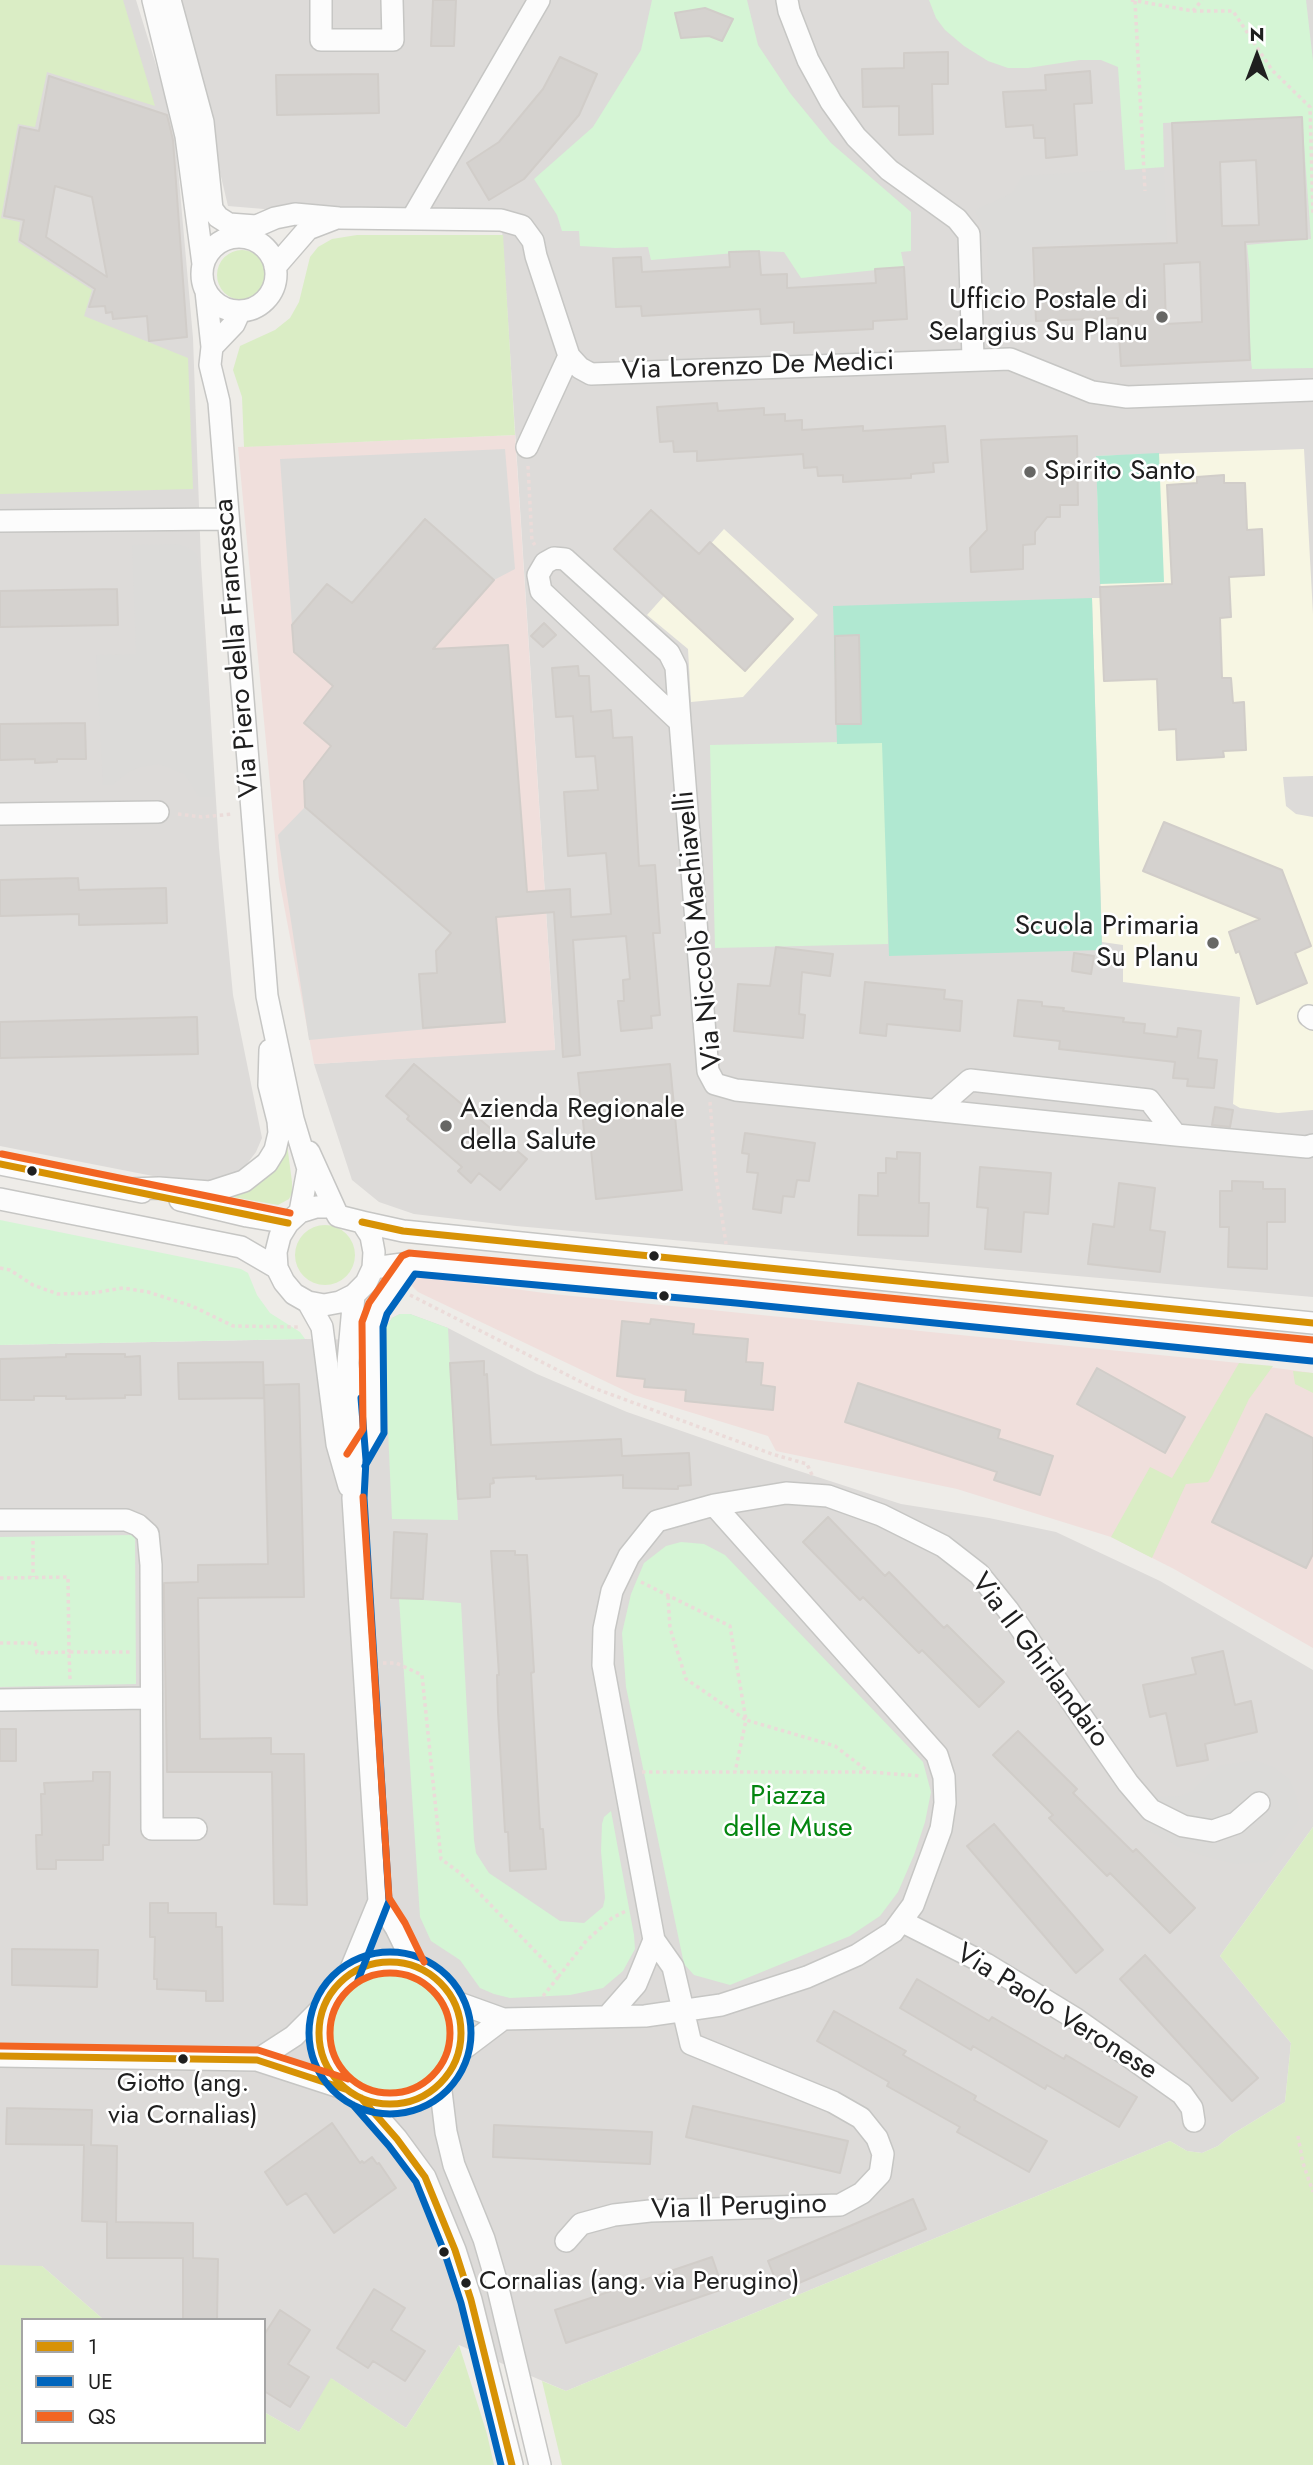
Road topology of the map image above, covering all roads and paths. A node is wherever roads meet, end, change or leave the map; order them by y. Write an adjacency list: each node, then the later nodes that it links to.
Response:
1 (153, 0): 17 (street)
2 (170, 0): 15 (street)
3 (321, 0): 4 (street)
4 (392, 0)
5 (539, 0): 13 (street)
6 (787, 0): 23 (street)
7 (1133, 0): 9 (path); 11 (path)
8 (1202, 0): 9 (path)
9 (1193, 11): 10 (path)
10 (1312, 171): 12 (path)
11 (1145, 191)
12 (1313, 215)
13 (413, 217): 14 (street); 22 (street)
14 (339, 218): 15 (street); 18 (street)
15 (258, 226): 16 (street)
16 (222, 241): 17 (street); 18 (street)
17 (203, 264): 19 (street)
18 (275, 267): 20 (street)
19 (206, 291): 20 (street); 21 (street, Via Piero della Francesca)
20 (240, 311): 21 (street)
21 (212, 347): 26 (street, Via Piero della Francesca)
22 (569, 356): 23 (street, Via Lorenzo De Medici); 25 (street)
23 (974, 358): 24 (street, Via Lorenzo De Medici)
24 (1313, 390)
25 (527, 447): 28 (path)
26 (227, 519): 27 (street); 31 (street, Via Piero della Francesca)
27 (0, 521)
28 (545, 563): 29 (street); 29 (street, Via Niccolò Machiavelli)
29 (680, 722): 34 (street, Via Niccolò Machiavelli)
30 (158, 812): 31 (path); 32 (street)
31 (251, 812): 33 (street, Via Piero della Francesca)
32 (0, 814)
33 (267, 996): 36 (street, Via Piero della Francesca); 40 (street, Via Piero della Francesca)
34 (708, 1071): 35 (street, Via Niccolò Machiavelli); 46 (path)
35 (937, 1109): 37 (street, Via Niccolò Machiavelli); 37 (street)
36 (293, 1119): 42 (street, Via Piero della Francesca); 43 (street, Via Piero della Francesca)
37 (1176, 1135): 38 (street, Via Niccolò Machiavelli)
38 (1313, 1145)
39 (0, 1164): 40 (street)
40 (129, 1189): 43 (street)
41 (0, 1199): 48 (street)
42 (338, 1216): 43 (street); 44 (street)
43 (294, 1218): 48 (street)
44 (362, 1222): 46 (street); 49 (street)
45 (410, 1263): 49 (street); 50 (street); 55 (street)
46 (739, 1266): 53 (street)
47 (0, 1268): 54 (path)
48 (277, 1268): 52 (street)
49 (373, 1268): 51 (street)
50 (393, 1286): 56 (street); 57 (path)
51 (354, 1295): 52 (street); 56 (street)
52 (308, 1302): 58 (street)
53 (1313, 1322)
54 (300, 1327)
55 (1313, 1351)
56 (356, 1460): 58 (street)
57 (817, 1495): 59 (street, Via Il Ghirlandaio); 78 (street, Via Il Ghirlandaio)
58 (353, 1498): 69 (street)
59 (714, 1505): 62 (street); 77 (street)
60 (0, 1520): 71 (street)
61 (33, 1534): 63 (path)
62 (621, 1573): 65 (path); 74 (street)
63 (33, 1577): 64 (path); 67 (path)
64 (0, 1578)
65 (668, 1596): 73 (path); 73 (path)
66 (0, 1643): 67 (path)
67 (69, 1653): 68 (path); 70 (path)
68 (138, 1653)
69 (363, 1662): 80 (street); 81 (path)
70 (70, 1689)
71 (151, 1698): 72 (street); 79 (street)
72 (0, 1700)
73 (746, 1720): 75 (path); 76 (path)
74 (622, 1772): 75 (path); 81 (street)
75 (735, 1772): 76 (path)
76 (869, 1772): 77 (path)
77 (944, 1777): 82 (street)
78 (1259, 1803)
79 (196, 1829)
80 (379, 1901): 84 (street); 85 (street)
81 (647, 1904): 83 (street)
82 (901, 1921): 88 (street); 96 (street, Via Paolo Veronese)
83 (654, 1940): 88 (street); 89 (street)
84 (415, 1967): 85 (street); 86 (street)
85 (348, 1976): 87 (street)
86 (453, 2001): 90 (street); 91 (street)
87 (324, 2006): 93 (street); 95 (street)
88 (683, 2011): 89 (street); 99 (street, Via Il Perugino)
89 (607, 2017): 90 (street)
90 (503, 2019): 91 (street)
91 (458, 2053): 94 (street)
92 (0, 2056): 93 (street)
93 (257, 2060): 95 (street)
94 (440, 2083): 95 (street); 101 (street)
95 (353, 2093): 100 (street)
96 (1194, 2121)
97 (1298, 2136): 98 (path)
98 (1313, 2192)
99 (566, 2241)
100 (512, 2465)
101 (540, 2465)

